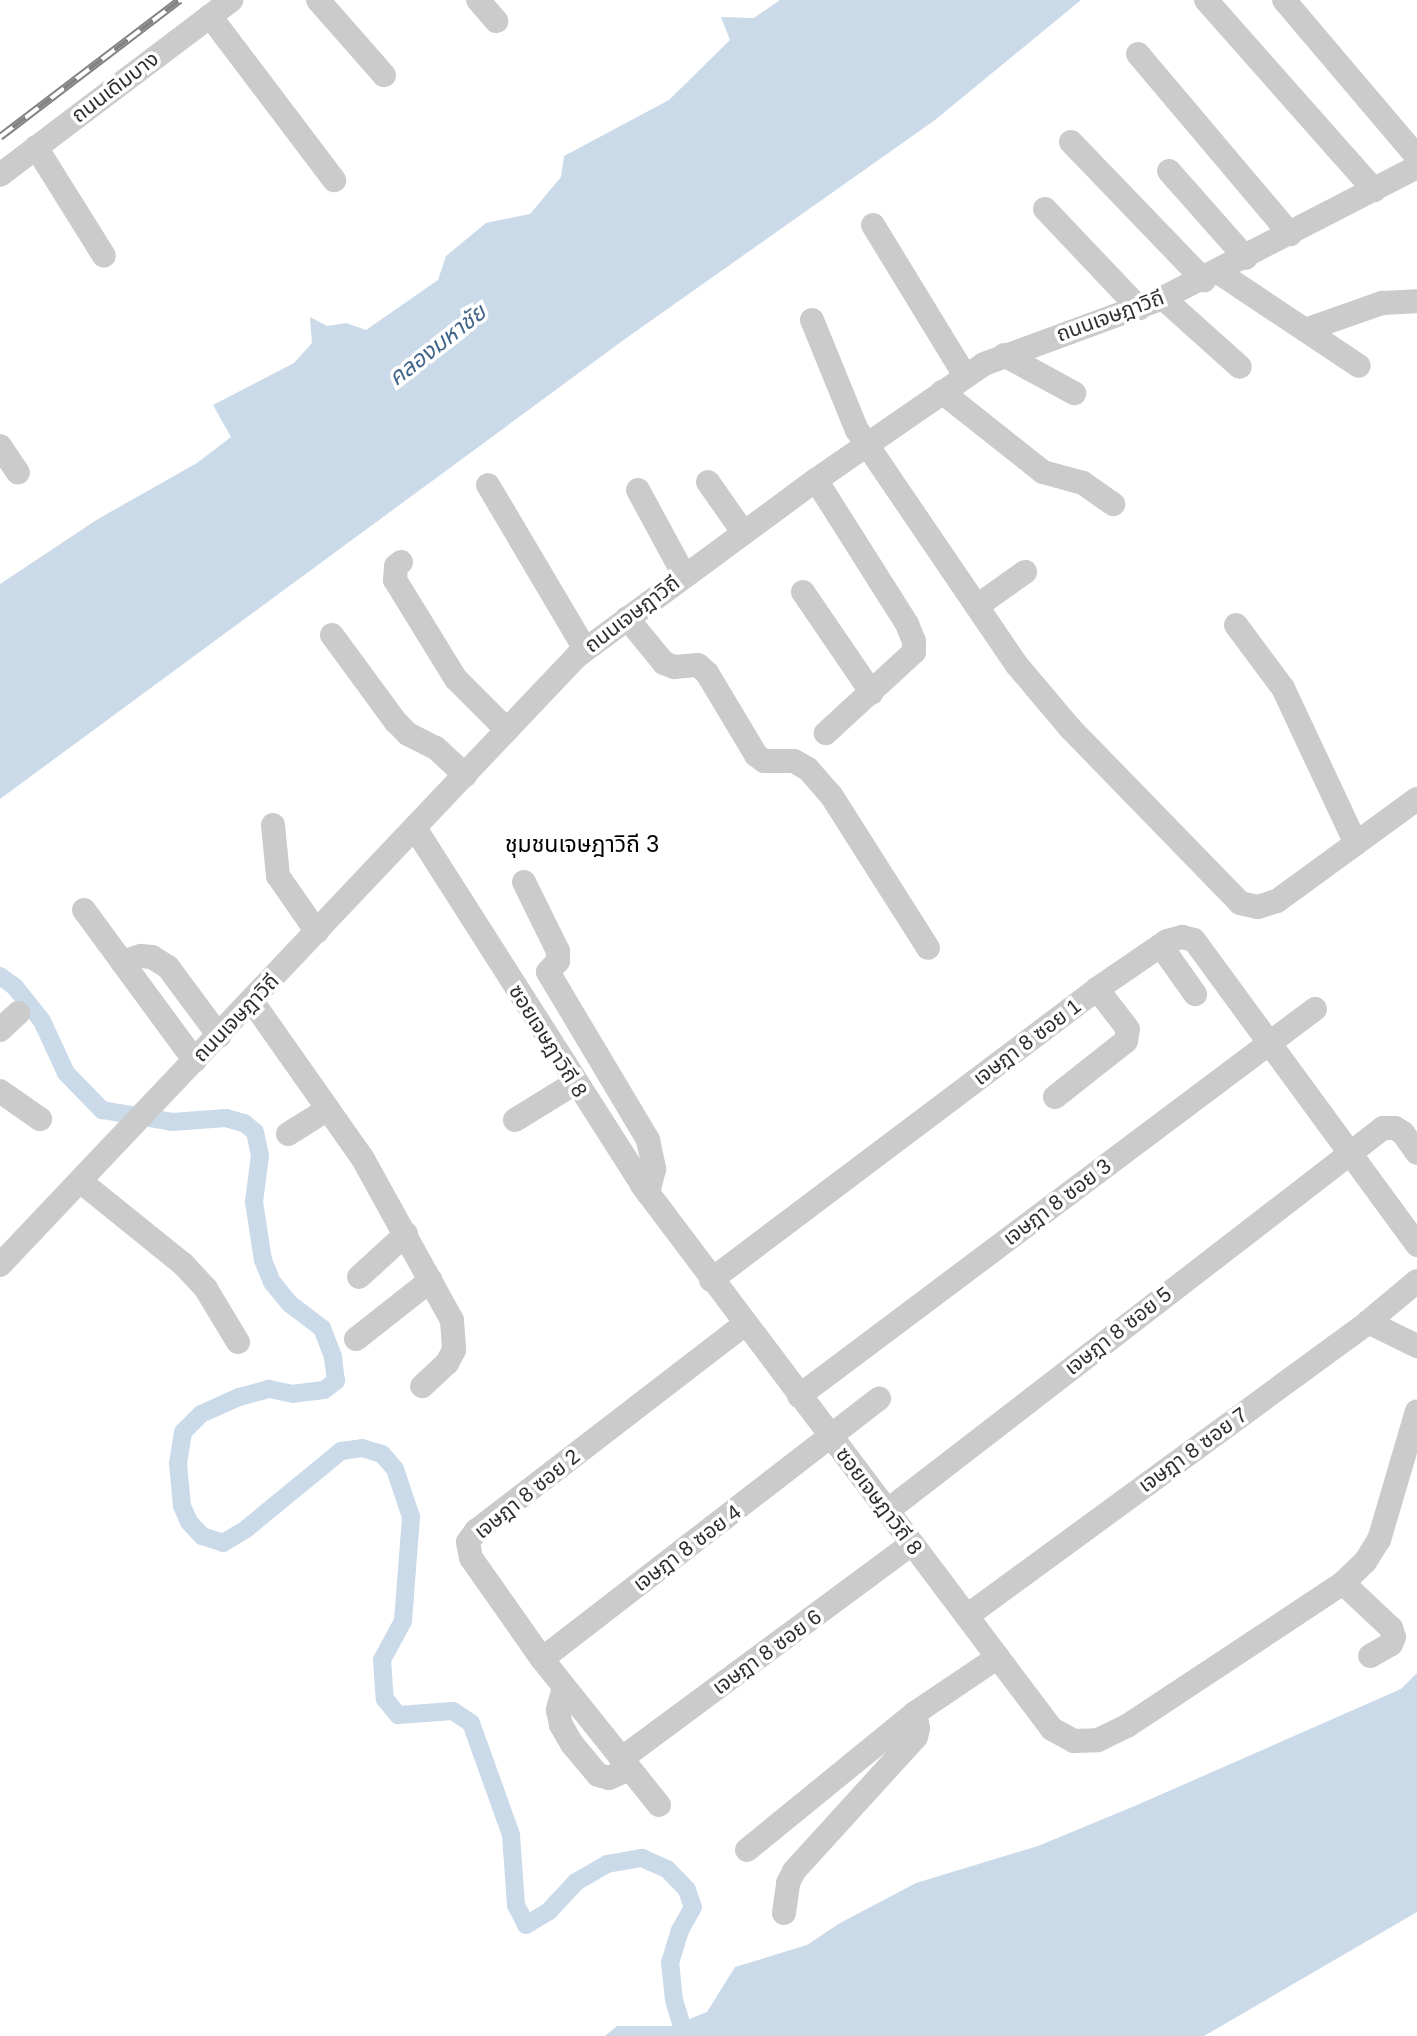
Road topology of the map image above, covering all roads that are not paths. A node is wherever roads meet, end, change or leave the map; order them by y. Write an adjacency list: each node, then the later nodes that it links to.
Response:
1 (231, 0): 6 (street, ถนนเดิมบาง)
2 (318, 0): 9 (street)
3 (478, 0): 7 (street)
4 (1206, 0): 17 (street)
5 (1284, 0): 12 (street)
6 (209, 16): 11 (street, ถนนเดิมบาง); 16 (street)
7 (496, 21)
8 (1138, 54): 20 (street)
9 (384, 75)
10 (1071, 142): 23 (street)
11 (36, 147): 15 (street, ถนนเดิมบาง); 21 (street)
12 (1417, 157)
13 (1417, 167): 17 (street, ถนนเจษฎาวิถี)
14 (1169, 171): 22 (street)
15 (0, 175)
16 (334, 180)
17 (1374, 191): 20 (street, ถนนเจษฎาวิถี)
18 (1045, 209): 26 (street)
19 (873, 225): 32 (street)
20 (1290, 234): 22 (street, ถนนเจษฎาวิถี)
21 (104, 256)
22 (1246, 258): 23 (street, ถนนเจษฎาวิถี)
23 (1211, 276): 24 (street, ถนนเจษฎาวิถี); 28 (street)
24 (1163, 298): 26 (street, ถนนเจษฎาวิถี); 30 (street)
25 (1417, 301): 28 (street)
26 (1139, 308): 29 (street, ถนนเจษฎาวิถี)
27 (812, 320): 35 (street)
28 (1306, 330): 31 (street)
29 (1004, 355): 32 (street, ถนนเจษฎาวิถี); 34 (street)
30 (1240, 366)
31 (1359, 366)
32 (965, 376): 33 (street, ถนนเจษฎาวิถี)
33 (942, 392): 35 (street, ถนนเจษฎาวิถี); 42 (street)
34 (1074, 393)
35 (867, 445): 38 (street, ถนนเจษฎาวิถี); 48 (street)
36 (0, 446): 37 (street)
37 (18, 474)
38 (816, 480): 43 (street, ถนนเจษฎาวิถี); 53 (street)
39 (708, 482): 43 (street)
40 (488, 485): 52 (street)
41 (638, 490): 46 (street)
42 (1113, 503)
43 (743, 532): 46 (street, ถนนเจษฎาวิถี)
44 (401, 562): 54 (street)
45 (1025, 572): 48 (street)
46 (684, 575): 49 (street, ถนนเจษฎาวิถี)
47 (803, 592): 53 (street)
48 (977, 606): 60 (street)
49 (627, 618): 52 (street, ถนนเจษฎาวิถี); 65 (street)
50 (1236, 625): 60 (street)
51 (332, 635): 56 (street)
52 (585, 649): 54 (street, ถนนเจษฎาวิถี)
53 (872, 693): 55 (street)
54 (507, 730): 56 (street, ถนนเจษฎาวิถี)
55 (826, 733)
56 (465, 775): 59 (street, ถนนเจษฎาวิถี)
57 (1417, 799): 60 (street)
58 (273, 825): 63 (street)
59 (415, 828): 63 (street, ถนนเจษฎาวิถี); 74 (street, ซอยเจษฎาวิถี 8)
60 (1356, 844)
61 (524, 882): 84 (street)
62 (84, 910): 66 (street)
63 (317, 932): 69 (street, ถนนเจษฎาวิถี)
64 (1161, 946): 67 (street, เจษฎา 8 ซอย 1); 68 (street); 72 (street, เจษฎา 8 ซอย 1)
65 (928, 948)
66 (122, 962): 71 (street); 73 (street)
67 (1097, 989): 76 (street); 89 (street, เจษฎา 8 ซอย 1)
68 (1195, 994)
69 (252, 1001): 71 (street, ถนนเจษฎาวิถี); 77 (street)
70 (1315, 1009): 72 (street, เจษฎา 8 ซอย 3)
71 (219, 1036): 73 (street, ถนนเจษฎาวิถี)
72 (1268, 1044): 81 (street, เจษฎา 8 ซอย 1); 98 (street, เจษฎา 8 ซอย 3)
73 (195, 1061): 83 (street, ถนนเจษฎาวิถี)
74 (575, 1083): 79 (street); 84 (street, ซอยเจษฎาวิถี 8)
75 (0, 1091): 78 (street)
76 (1055, 1097)
77 (328, 1109): 80 (street); 85 (street)
78 (40, 1119)
79 (515, 1120)
80 (288, 1134)
81 (1350, 1152): 82 (street, เจษฎา 8 ซอย 5); 86 (street); 102 (street, เจษฎา 8 ซอย 5)
82 (1417, 1153)
83 (80, 1181): 87 (street, ถนนเจษฎาวิถี); 95 (street)
84 (648, 1194): 89 (street, ซอยเจษฎาวิถี 8)
85 (406, 1234): 88 (street); 90 (street)
86 (1417, 1245)
87 (0, 1265)
88 (359, 1277)
89 (711, 1279): 93 (street, ซอยเจษฎาวิถี 8)
90 (431, 1280): 94 (street); 97 (street)
91 (1417, 1281): 92 (street, เจษฎา 8 ซอย 7)
92 (1367, 1322): 96 (street); 105 (street, เจษฎา 8 ซอย 7)
93 (745, 1324): 98 (street, ซอยเจษฎาวิถี 8); 108 (street, เจษฎา 8 ซอย 2)
94 (356, 1339)
95 (238, 1342)
96 (1417, 1346)
97 (422, 1385)
98 (799, 1396): 101 (street, ซอยเจษฎาวิถี 8)
99 (879, 1399): 101 (street, เจษฎา 8 ซอย 4)
100 (1417, 1410): 104 (street, ซอยเจษฎาวิถี 8)
101 (831, 1437): 102 (street, ซอยเจษฎาวิถี 8); 108 (street, เจษฎา 8 ซอย 4)
102 (887, 1511): 103 (street, ซอยเจษฎาวิถี 8)
103 (912, 1544): 105 (street, ซอยเจษฎาวิถี 8); 110 (street, เจษฎา 8 ซอย 6)
104 (1343, 1583): 106 (street); 107 (street, ซอยเจษฎาวิถี 8)
105 (967, 1616): 107 (street, ซอยเจษฎาวิถี 8)
106 (1370, 1656)
107 (998, 1657): 109 (street)
108 (542, 1659): 110 (street, เจษฎา 8 ซอย 2)
109 (915, 1713): 111 (street); 112 (street)
110 (625, 1764): 113 (street, เจษฎา 8 ซอย 2)
111 (852, 1764): 112 (street); 114 (street)
112 (873, 1787): 115 (street)
113 (659, 1805)
114 (747, 1850)
115 (784, 1913)

